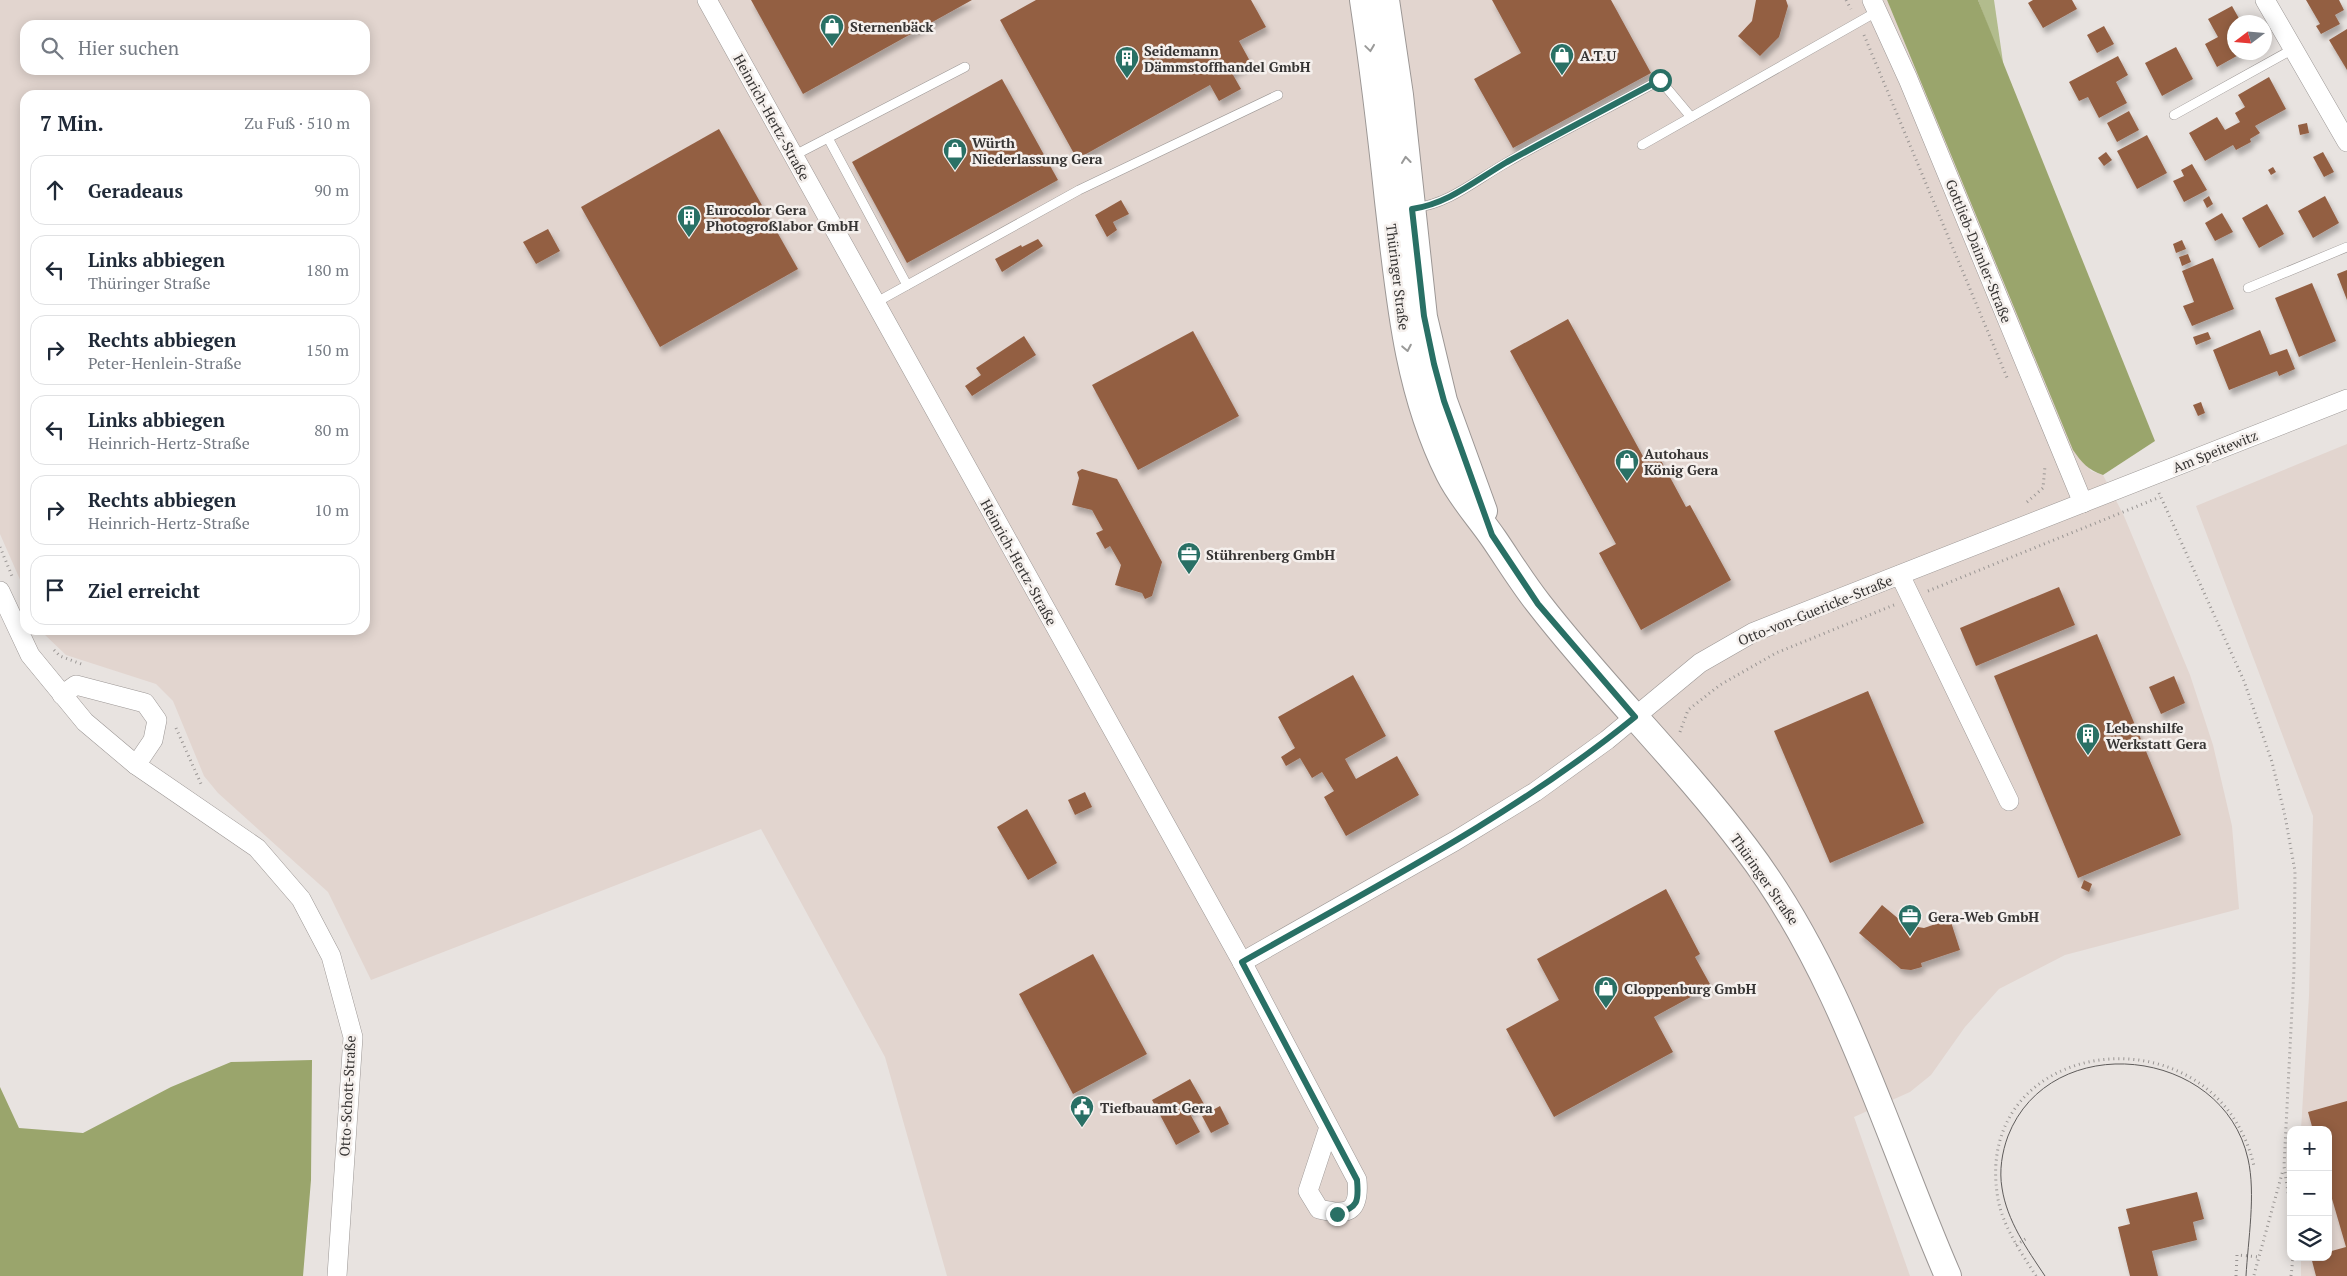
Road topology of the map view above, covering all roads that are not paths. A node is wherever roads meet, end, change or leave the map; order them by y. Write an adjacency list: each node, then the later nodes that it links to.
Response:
1 (707, 0): 15 (street, Heinrich-Hertz-Straße)
2 (1363, 0): 16 (main road, Thüringer Straße, one-way to 16)
3 (1386, 0): 16 (main road, Thüringer Straße, one-way to 3)
4 (2265, 0): 6 (street)
5 (1875, 6): 10 (lane); 22 (street, Gottlieb-Daimler-Straße)
6 (2293, 49): 9 (lane); 11 (street)
7 (965, 67): 12 (lane)
8 (1278, 94): 18 (lane)
9 (2174, 114)
10 (1691, 117): 14 (lane); 16 (lane)
11 (2342, 119): 13 (street)
12 (828, 138): 15 (lane); 18 (lane)
13 (2347, 142)
14 (1642, 145)
15 (793, 156): 20 (street, Heinrich-Hertz-Straße)
16 (1401, 210): 28 (main road, Thüringer Straße)
17 (2347, 247): 19 (lane)
18 (907, 285): 20 (lane)
19 (2248, 288)
20 (875, 303): 31 (street, Heinrich-Hertz-Straße)
21 (2347, 399): 22 (street, Am Speitewitz)
22 (2083, 503): 23 (street, Otto-von-Guericke-Straße)
23 (1900, 575): 28 (street, Otto-von-Guericke-Straße); 30 (street, Otto-von-Guericke-Straße)
24 (0, 591): 25 (street, Otto-Schott-Straße)
25 (20, 634)
26 (21, 635): 27 (street, Otto-Schott-Straße)
27 (62, 695): 29 (street, Otto-Schott-Straße); 29 (street)
28 (1635, 717): 31 (street, Otto-von-Guericke-Straße); 34 (main road, Thüringer Straße)
29 (136, 766): 33 (street, Otto-Schott-Straße)
30 (2009, 801)
31 (1242, 962): 32 (street, Heinrich-Hertz-Straße)
32 (1329, 1127)
33 (336, 1276)
34 (1948, 1276)

